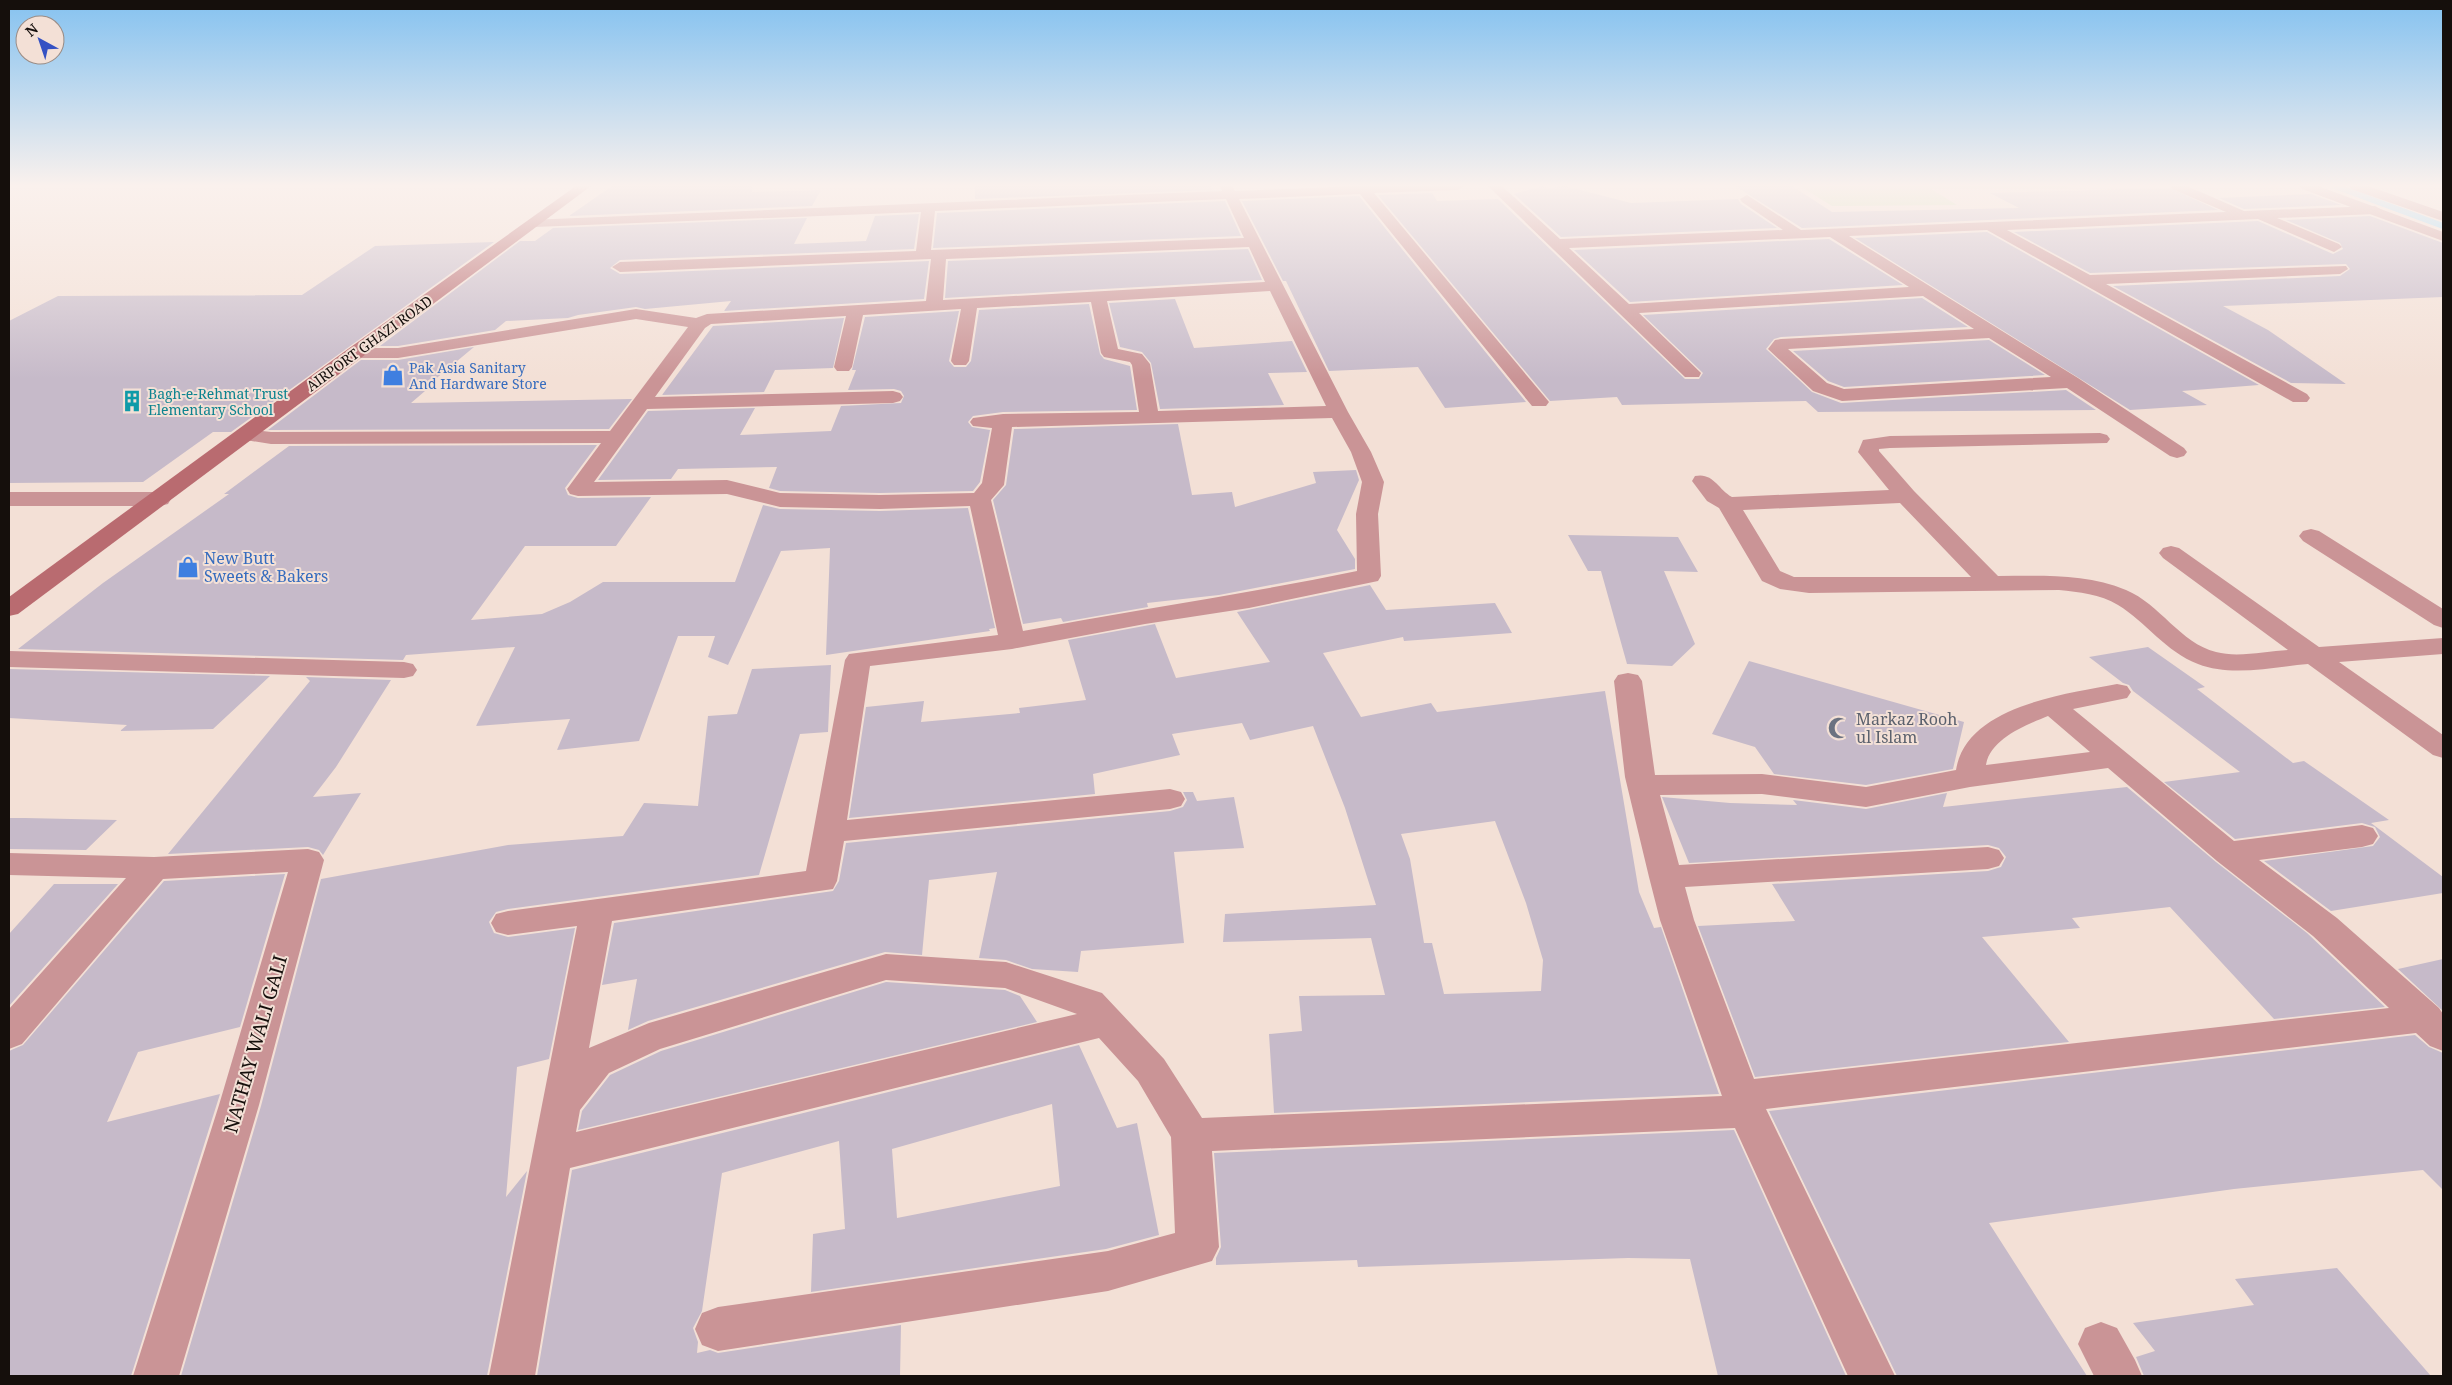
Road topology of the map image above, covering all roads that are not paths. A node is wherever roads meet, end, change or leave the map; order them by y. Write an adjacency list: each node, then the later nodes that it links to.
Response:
1 (496, 251): 23 (main road, AIRPORT GHAZI ROAD)
2 (924, 251): 10 (street)
3 (1045, 251): 9 (street)
4 (1258, 251): 14 (street)
5 (1415, 251): 30 (street)
6 (1565, 251): 19 (street)
7 (1861, 251): 15 (street)
8 (2036, 251): 13 (street)
9 (939, 255): 10 (street); 18 (street)
10 (923, 256): 11 (street)
11 (620, 267)
12 (2340, 269): 13 (street)
13 (2090, 280): 29 (street)
14 (1276, 286): 16 (street); 32 (street)
15 (1924, 291): 19 (street); 22 (street)
16 (1098, 296): 17 (street); 33 (street)
17 (970, 303): 18 (street); 24 (street)
18 (934, 305): 20 (street)
19 (1626, 308): 26 (street)
20 (856, 309): 21 (street); 25 (street)
21 (699, 324): 23 (street); 31 (street)
22 (1989, 333): 27 (street); 27 (street)
23 (354, 353): 36 (main road, AIRPORT GHAZI ROAD)
24 (960, 361)
25 (843, 367)
26 (1692, 373)
27 (2071, 382): 39 (street)
28 (893, 397): 31 (street)
29 (2300, 398)
30 (1539, 402)
31 (643, 403): 37 (street)
32 (1338, 412): 33 (street); 51 (street)
33 (1149, 415): 34 (street)
34 (1003, 420): 35 (street); 44 (street)
35 (980, 422)
36 (246, 435): 37 (street); 43 (main road, AIRPORT GHAZI ROAD)
37 (617, 437): 44 (street)
38 (2100, 439): 41 (street)
39 (2176, 452)
40 (1703, 482): 45 (street)
41 (1906, 496): 45 (street); 48 (street)
42 (9, 499): 43 (street)
43 (160, 499): 49 (main road, AIRPORT GHAZI ROAD)
44 (980, 499): 51 (street)
45 (1728, 504): 48 (street)
46 (2311, 536): 50 (street)
47 (2171, 553): 53 (street)
48 (1991, 583): 53 (street)
49 (9, 609)
50 (2443, 620)
51 (1012, 641): 64 (street)
52 (2443, 646): 53 (street)
53 (2314, 656): 59 (street)
54 (9, 660): 55 (street)
55 (404, 670)
56 (1628, 681): 62 (street)
57 (2118, 692): 58 (street)
58 (2051, 706): 60 (street); 61 (street)
59 (2443, 749)
60 (2116, 758): 61 (street); 66 (street)
61 (1970, 777): 62 (street)
62 (1642, 785): 70 (street)
63 (1170, 799): 64 (street)
64 (829, 832): 71 (street)
65 (2362, 836): 66 (street)
66 (2228, 852): 74 (street)
67 (1988, 858): 70 (street)
68 (9, 864): 69 (street)
69 (154, 868): 75 (street); 81 (street, NATHAY WALI GALI)
70 (1665, 876): 77 (street)
71 (597, 911): 72 (street); 76 (street)
72 (508, 923)
73 (1106, 1022): 76 (street); 78 (street); 79 (street)
74 (2435, 1027): 77 (street)
75 (9, 1034)
76 (561, 1104): 79 (street)
77 (1745, 1104): 78 (street); 83 (street)
78 (1191, 1135): 80 (street)
79 (552, 1155): 82 (street)
80 (718, 1329)
81 (156, 1376)
82 (512, 1376)
83 (1872, 1376)

